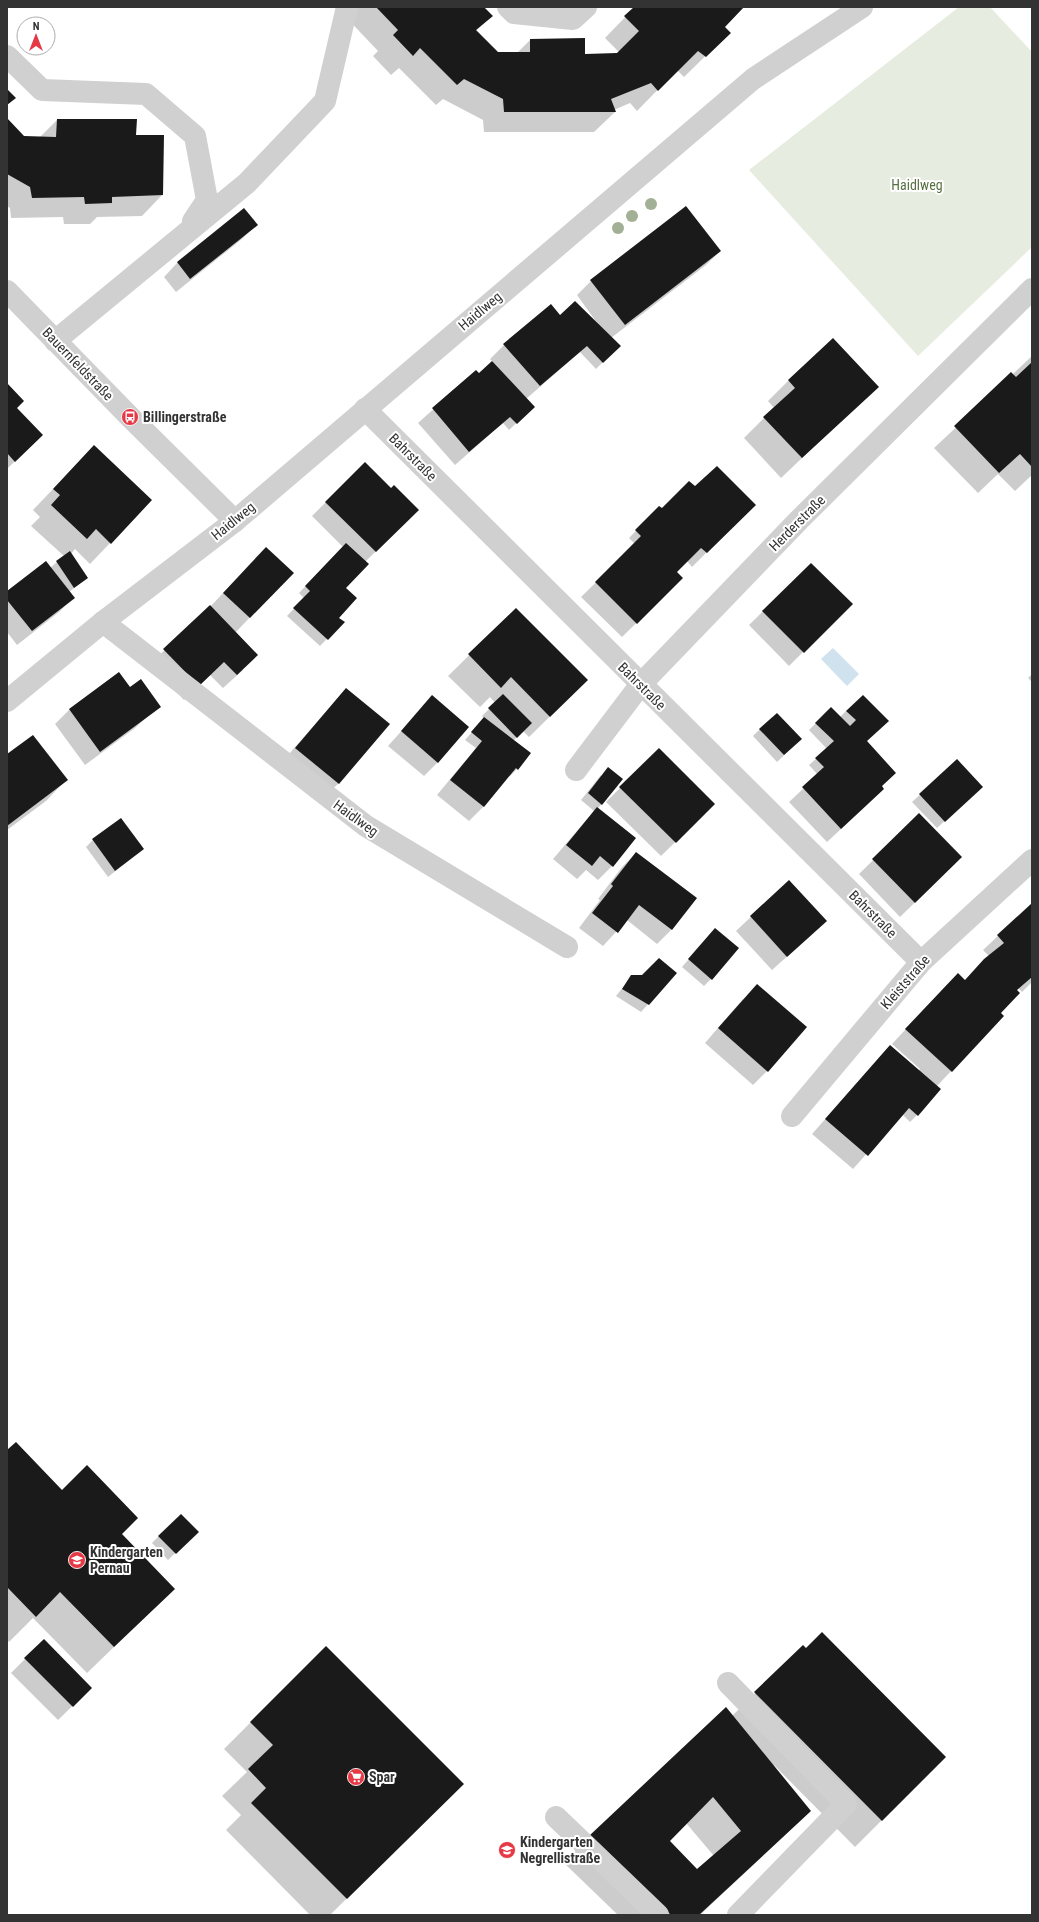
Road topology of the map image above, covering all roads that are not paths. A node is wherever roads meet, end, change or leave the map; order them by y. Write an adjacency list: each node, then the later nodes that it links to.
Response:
1 (347, 7): 6 (street)
2 (508, 7): 3 (street)
3 (586, 7)
4 (862, 7): 10 (street, Haidlweg)
5 (7, 56): 6 (street)
6 (186, 232): 9 (street)
7 (1032, 289): 13 (street, Herderstraße)
8 (7, 290): 9 (street, Bauernfeldstraße)
9 (55, 341): 11 (street, Bauernfeldstraße)
10 (365, 410): 11 (street, Haidlweg); 13 (street, Bahrstraße)
11 (235, 521): 12 (street, Haidlweg)
12 (103, 622): 14 (street, Haidlweg); 17 (street, Haidlweg)
13 (641, 684): 15 (street, Herderstraße); 18 (street, Bahrstraße)
14 (7, 701)
15 (576, 770)
16 (1032, 860): 18 (street, Kleiststraße)
17 (567, 947)
18 (920, 962): 19 (street, Kleiststraße)
19 (792, 1116)
20 (728, 1683): 23 (street)
21 (556, 1816): 22 (street)
22 (658, 1915)
23 (738, 1915)

